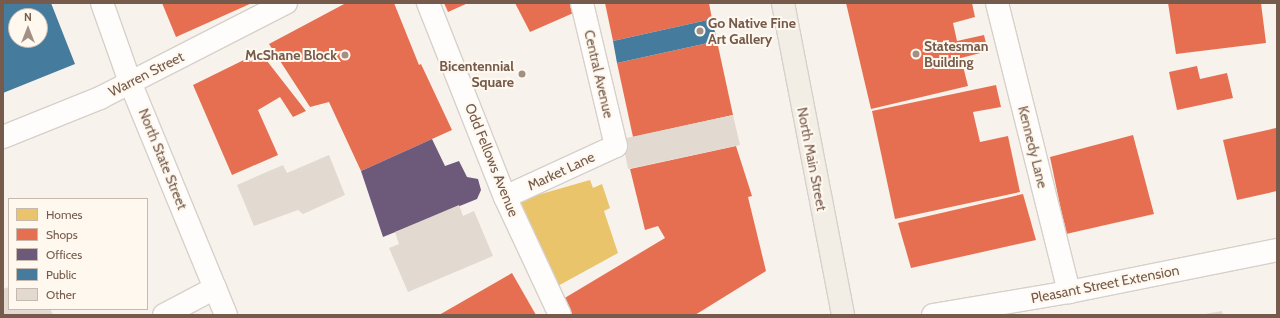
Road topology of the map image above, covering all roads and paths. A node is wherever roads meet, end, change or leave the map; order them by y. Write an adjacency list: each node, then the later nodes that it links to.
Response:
1 (102, 3): 7 (street, North State Street)
2 (286, 3): 7 (street, Warren Street)
3 (428, 3): 10 (street, Odd Fellows Avenue)
4 (582, 3): 9 (street, Central Avenue)
5 (782, 3): 17 (main road, North Main Street)
6 (997, 3): 13 (street, Kennedy Lane)
7 (130, 82): 8 (street, Warren Street); 12 (street, North State Street)
8 (3, 137)
9 (616, 146): 10 (street, Market Lane)
10 (505, 197): 16 (street, Odd Fellows Avenue)
11 (1277, 250): 13 (street, Pleasant Street Extension)
12 (214, 288): 14 (street); 15 (street, North State Street)
13 (1069, 292): 18 (street, Pleasant Street Extension)
14 (164, 315)
15 (226, 315)
16 (560, 315)
17 (843, 315)
18 (933, 315)

